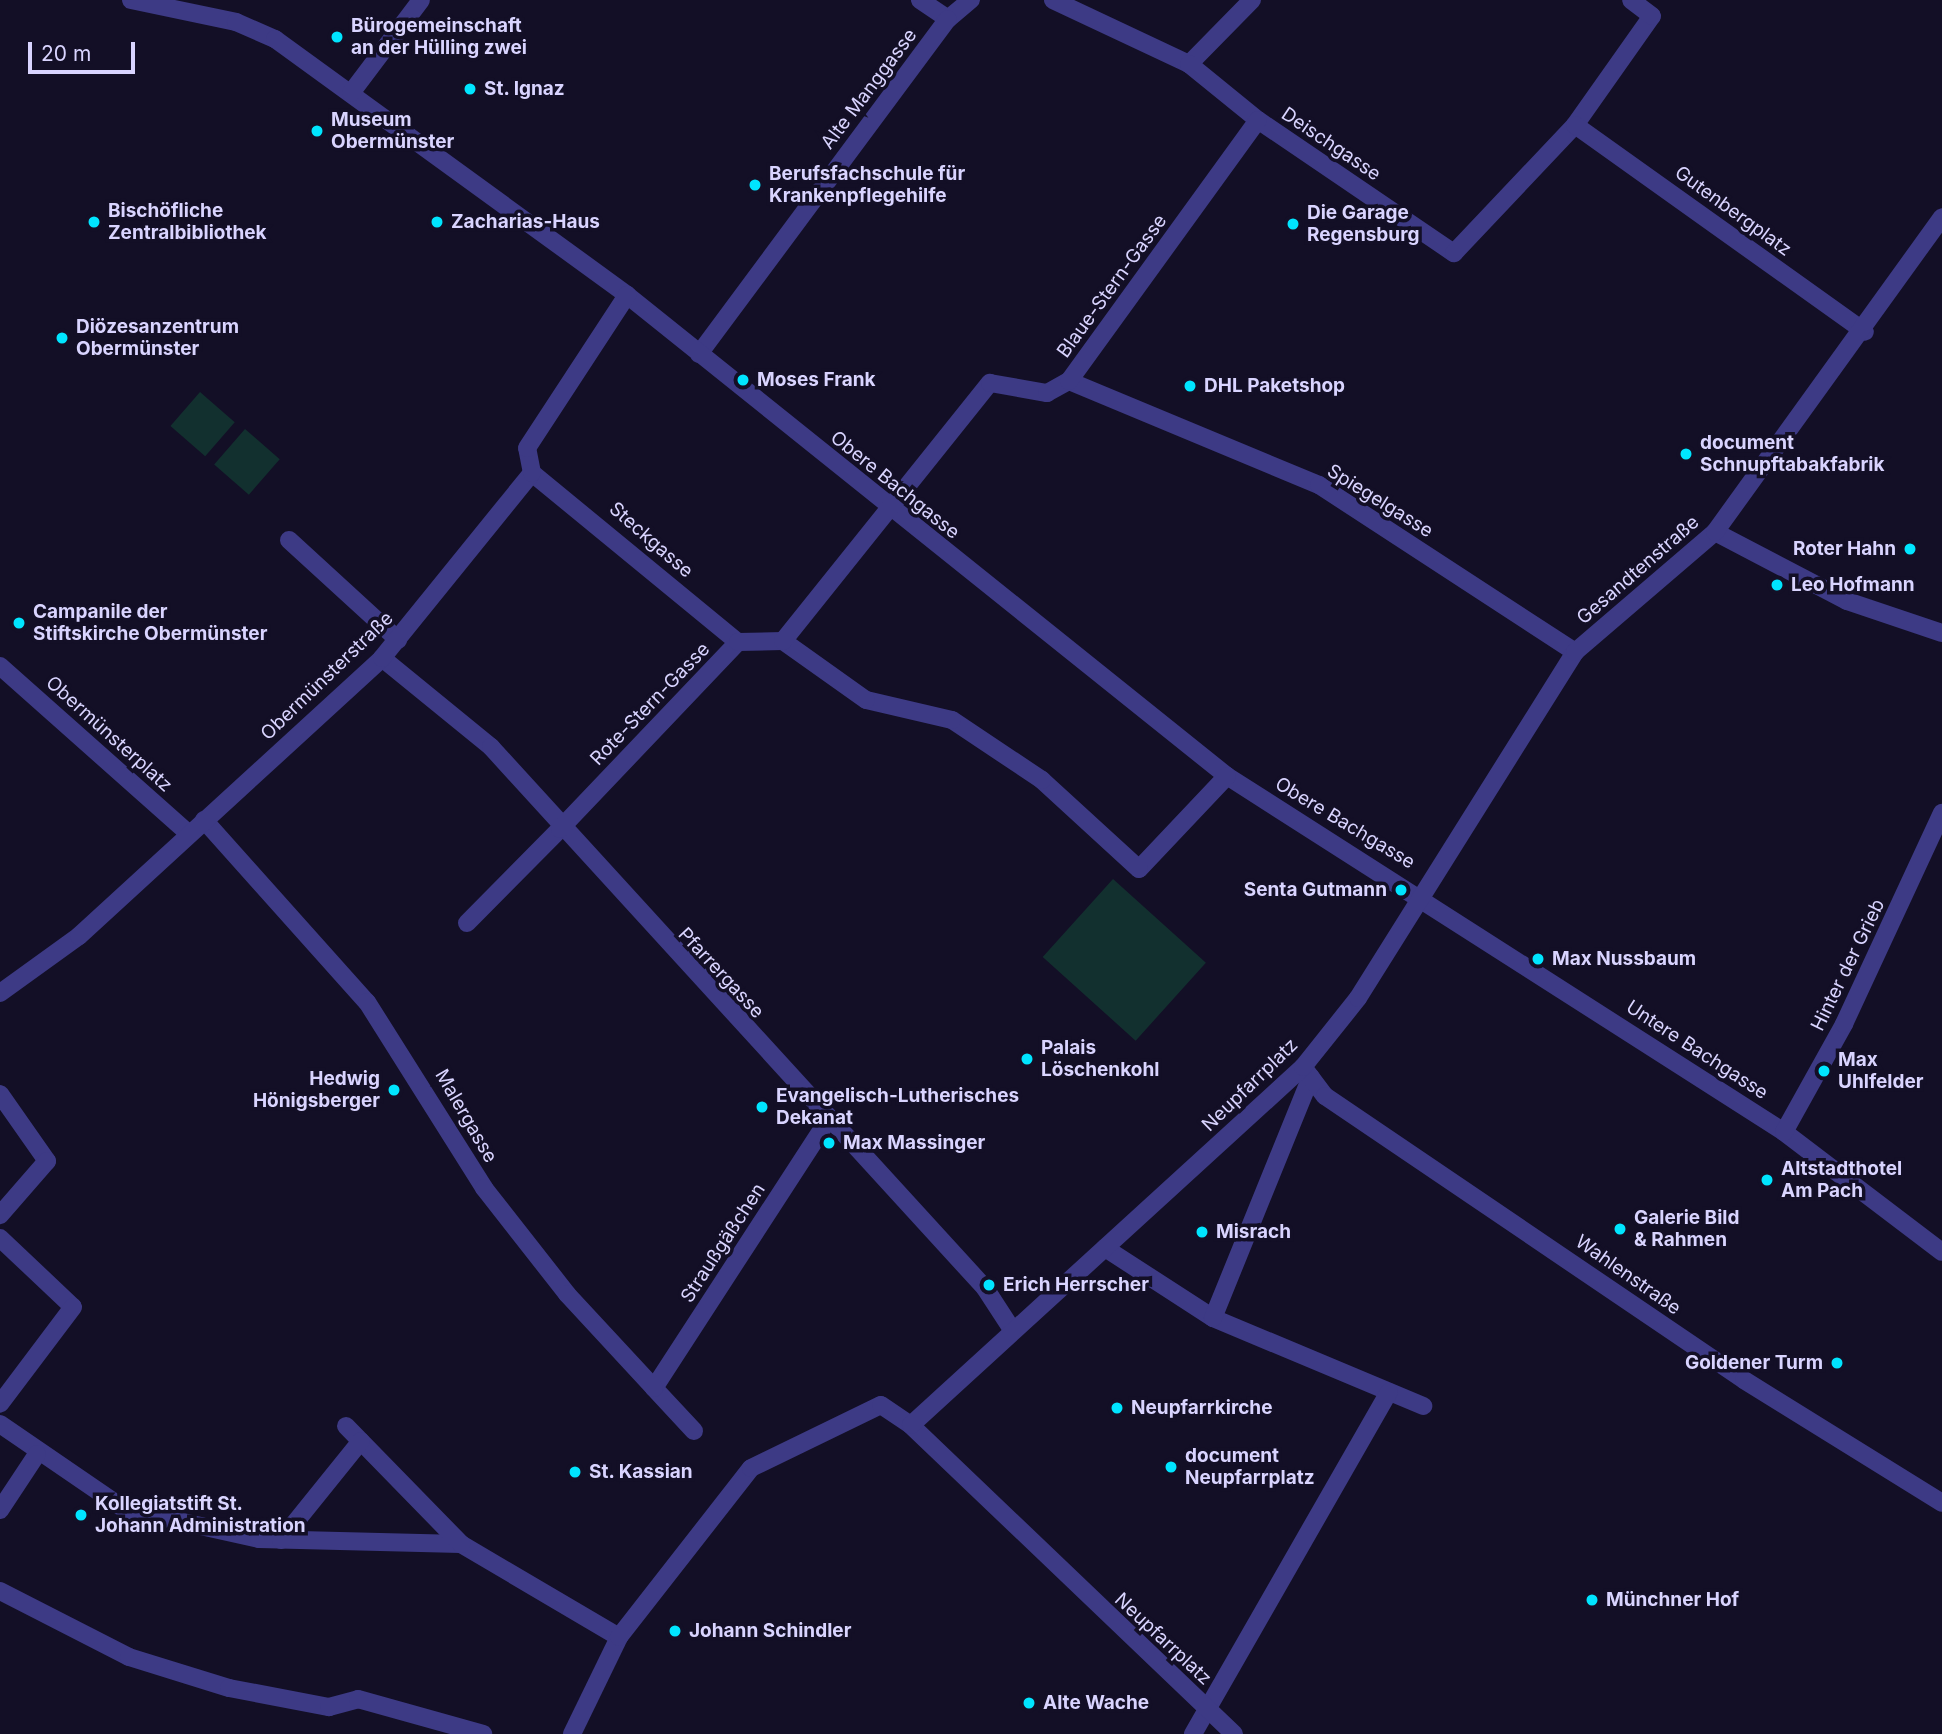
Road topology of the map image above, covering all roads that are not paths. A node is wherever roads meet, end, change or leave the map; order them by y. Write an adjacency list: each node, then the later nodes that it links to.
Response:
1 (131, 0): 10 (street, Obere Bachgasse)
2 (421, 0): 10 (street)
3 (920, 0): 8 (street)
4 (971, 0): 8 (street, Alte Manggasse)
5 (1053, 0): 9 (street, Deischgasse)
6 (1252, 0): 9 (street)
7 (1631, 0): 12 (street)
8 (948, 19): 16 (street, Alte Manggasse)
9 (1189, 64): 11 (street, Deischgasse)
10 (351, 93): 14 (street, Obere Bachgasse)
11 (1258, 120): 12 (street, Deischgasse); 17 (street, Blaue-Stern-Gasse)
12 (1575, 125): 15 (street, Gutenbergplatz)
13 (1942, 217): 15 (street, Gesandtenstraße)
14 (627, 295): 16 (street, Obere Bachgasse); 18 (street)
15 (1865, 332): 20 (street, Gesandtenstraße)
16 (699, 354): 19 (street, Obere Bachgasse)
17 (1069, 381): 19 (street, Blaue-Stern-Gasse); 26 (street, Spiegelgasse)
18 (532, 473): 23 (street, Obermünsterstraße); 24 (street, Steckgasse)
19 (886, 506): 25 (street); 29 (street, Obere Bachgasse)
20 (1715, 532): 22 (street); 26 (street, Gesandtenstraße)
21 (289, 540): 23 (street)
22 (1942, 633)
23 (398, 640): 27 (street, Obermünsterstraße)
24 (738, 642): 25 (street, Rote-Stern-Gasse); 32 (street, Rote-Stern-Gasse)
25 (783, 642): 29 (street)
26 (1575, 652): 34 (street, Gesandtenstraße)
27 (382, 658): 31 (street, Obermünsterstraße); 32 (street, Pfarrergasse)
28 (0, 666): 33 (street, Obermünsterplatz)
29 (1227, 776): 34 (street, Obere Bachgasse)
30 (1942, 813): 40 (street, Hinter der Grieb)
31 (204, 820): 33 (street, Obermünsterstraße); 47 (street, Malergasse)
32 (560, 829): 35 (street, Rote-Stern-Gasse); 39 (street, Pfarrergasse)
33 (189, 834): 36 (street, Obermünsterstraße)
34 (1422, 895): 37 (street, Neupfarrplatz); 40 (street, Untere Bachgasse)
35 (467, 923)
36 (0, 993)
37 (1307, 1072): 43 (street, Neupfarrplatz); 45 (street, Neupfarrplatz); 57 (street, Wahlenstraße)
38 (0, 1094): 41 (street)
39 (828, 1120): 46 (street, Pfarrergasse); 47 (street, Straußgäßchen)
40 (1784, 1132): 44 (street, Untere Bachgasse)
41 (0, 1215)
42 (0, 1238): 49 (street)
43 (1105, 1248): 45 (street); 46 (street, Neupfarrplatz)
44 (1942, 1252)
45 (1213, 1318): 48 (street)
46 (1013, 1331): 52 (street, Neupfarrplatz)
47 (654, 1388): 54 (street, Malergasse)
48 (1389, 1392): 50 (street); 63 (street, Neupfarrplatz)
49 (0, 1404)
50 (1423, 1406)
51 (0, 1424): 56 (street)
52 (911, 1425): 62 (street, Neupfarrplatz); 63 (street, Neupfarrplatz)
53 (346, 1426): 55 (street)
54 (694, 1431)
55 (361, 1441): 59 (street); 60 (street)
56 (37, 1454): 58 (street); 59 (street)
57 (1942, 1503)
58 (0, 1510)
59 (281, 1540): 60 (street)
60 (461, 1544): 62 (street)
61 (0, 1591): 65 (street)
62 (619, 1637): 66 (street)
63 (1205, 1708): 64 (street, Neupfarrplatz); 67 (street, Neupfarrplatz)
64 (1230, 1731)
65 (483, 1734)
66 (572, 1734)
67 (1193, 1734)

